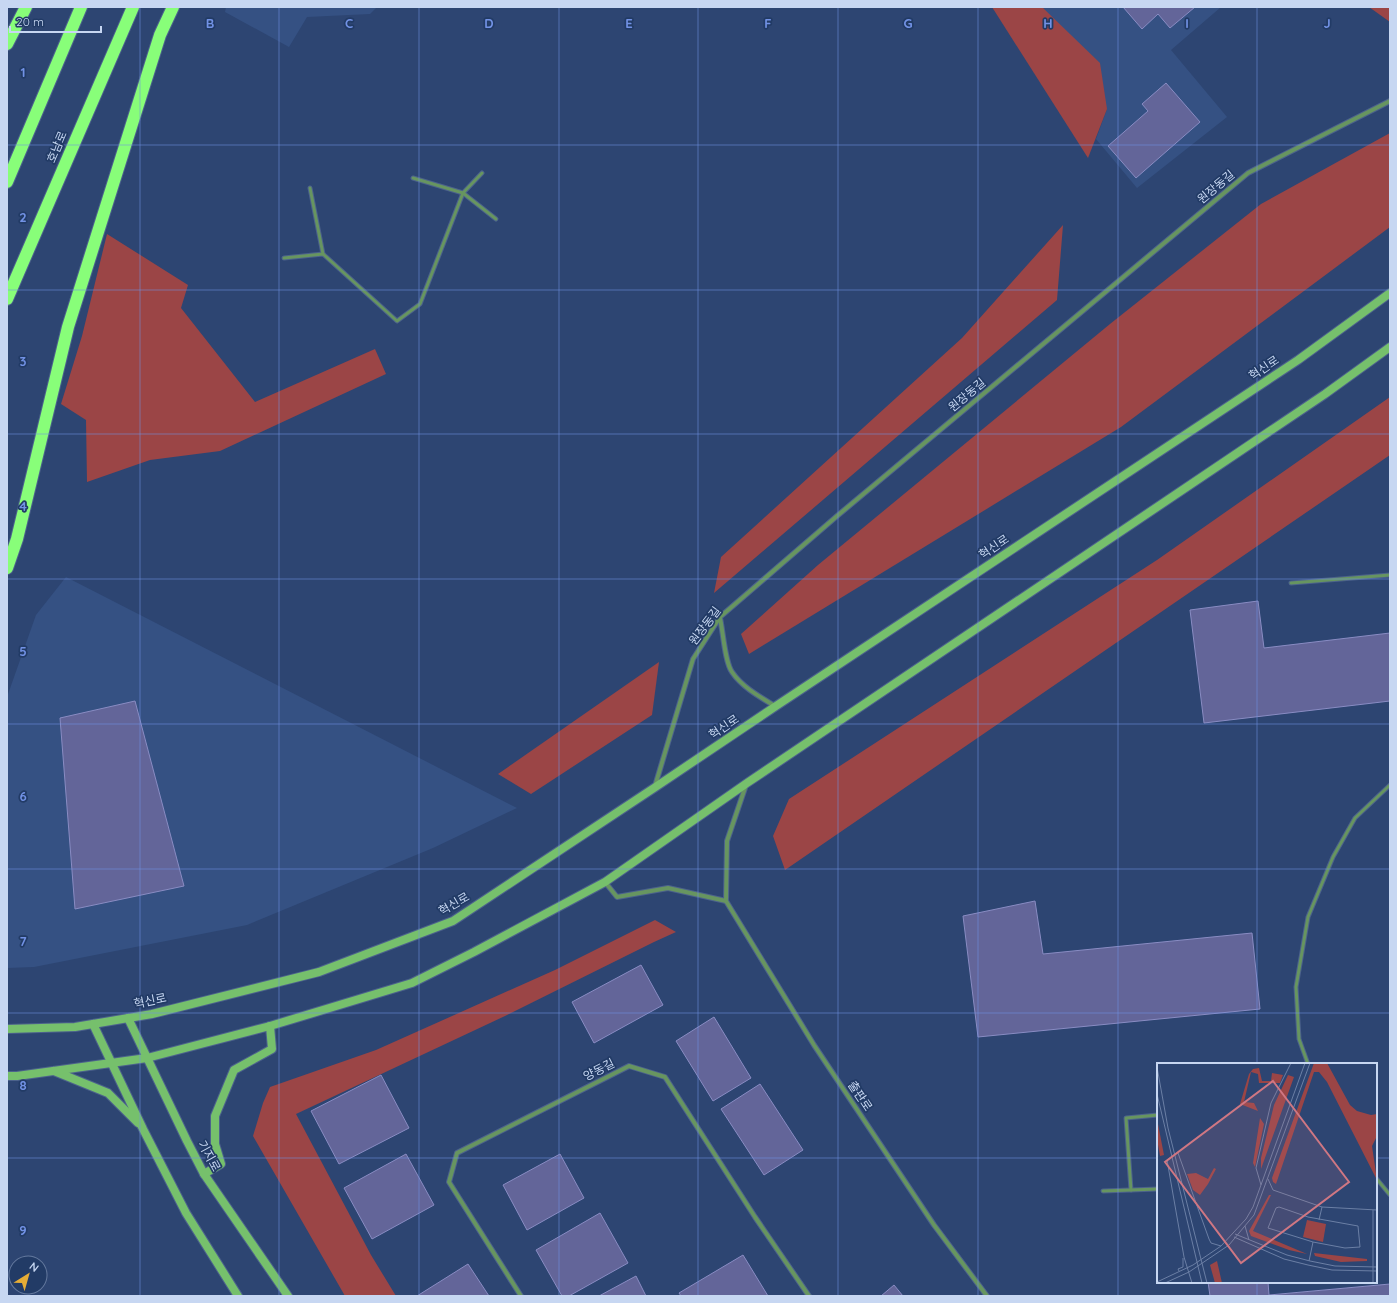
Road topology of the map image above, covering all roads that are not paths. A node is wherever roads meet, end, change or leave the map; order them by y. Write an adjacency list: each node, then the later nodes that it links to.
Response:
1 (26, 7): 5 (highway)
2 (133, 7): 16 (highway, 호남로)
3 (173, 7): 18 (highway)
4 (80, 8): 9 (highway)
5 (7, 44)
6 (1390, 101): 21 (street, 원장동길)
7 (482, 173): 11 (lane)
8 (413, 178): 11 (lane)
9 (7, 182)
10 (310, 188): 13 (lane)
11 (463, 193): 12 (lane); 13 (lane)
12 (496, 219)
13 (323, 254): 14 (lane)
14 (284, 258)
15 (1390, 293): 22 (main road, 혁신로)
16 (7, 299)
17 (1390, 347): 23 (main road)
18 (7, 568)
19 (1390, 575): 20 (lane)
20 (1291, 583)
21 (720, 618): 22 (street); 25 (street, 원장동길)
22 (776, 706): 25 (main road, 혁신로)
23 (747, 783): 26 (main road); 27 (street)
24 (1390, 785): 34 (lane)
25 (654, 788): 28 (main road, 혁신로)
26 (605, 882): 27 (street); 30 (main road)
27 (726, 901): 49 (street, 출판로)
28 (128, 1018): 29 (main road, 혁신로); 32 (main road, 기지로)
29 (93, 1024): 31 (main road, 혁신로); 33 (main road)
30 (270, 1026): 32 (main road); 39 (main road)
31 (7, 1029)
32 (147, 1058): 33 (main road); 39 (main road, 기지로)
33 (112, 1063): 35 (main road); 38 (main road)
34 (1308, 1063)
35 (53, 1071): 36 (main road); 38 (main road)
36 (7, 1076)
37 (1157, 1116): 42 (lane)
38 (143, 1129): 45 (main road)
39 (204, 1174): 46 (main road, 기지로)
40 (1377, 1179): 44 (lane)
41 (1157, 1189): 42 (lane)
42 (1131, 1190): 43 (lane)
43 (1103, 1191)
44 (1390, 1195)
45 (238, 1296)
46 (288, 1296)
47 (521, 1296): 48 (street, 양동길)
48 (809, 1296)
49 (987, 1296)

